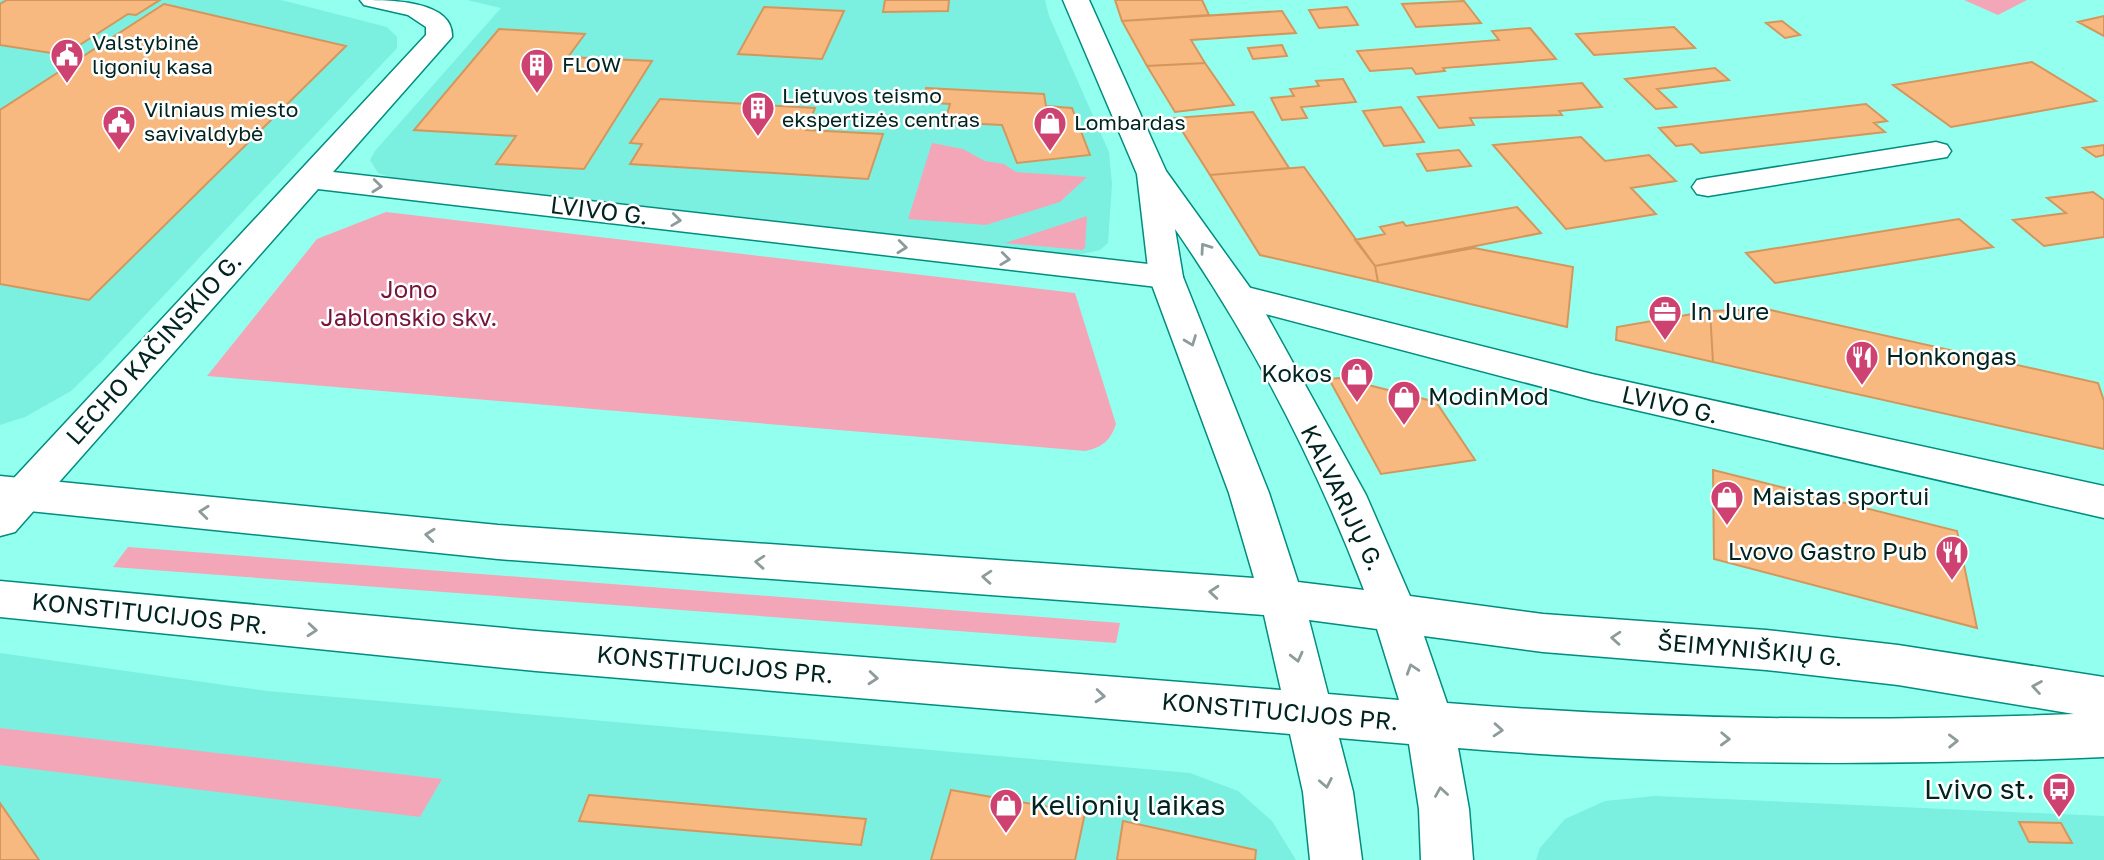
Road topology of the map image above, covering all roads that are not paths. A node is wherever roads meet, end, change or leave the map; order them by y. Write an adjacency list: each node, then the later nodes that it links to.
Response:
1 (373, 0): 5 (main road)
2 (1076, 0): 4 (main road, KALVARIJŲ G.)
3 (1936, 151): 6 (main road)
4 (1151, 172): 7 (main road, KALVARIJŲ G.); 8 (main road, KALVARIJŲ G., one-way to 4)
5 (309, 179): 7 (main road, LVIVO G., one-way to 7); 9 (main road, LECHO KAČINSKIO G.)
6 (1708, 187)
7 (1166, 277): 11 (main road, KALVARIJŲ G., one-way to 11)
8 (1239, 296): 10 (main road, LVIVO G.); 13 (main road, KALVARIJŲ G.)
9 (7, 502): 11 (main road, one-way to 9)
10 (2104, 502)
11 (1282, 598): 13 (main road); 15 (main road, KALVARIJŲ G., one-way to 15)
12 (0, 599): 15 (main road, KONSTITUCIJOS PR., one-way to 15)
13 (1394, 612): 14 (main road, ŠEIMYNIŠKIŲ G., one-way to 13); 16 (main road, KALVARIJŲ G., one-way to 13)
14 (2104, 698)
15 (1312, 716): 16 (main road, KONSTITUCIJOS PR.); 18 (main road, KALVARIJŲ G., one-way to 18)
16 (1430, 725): 17 (main road, one-way to 17); 19 (main road, KALVARIJŲ G., one-way to 16)
17 (2104, 735)
18 (1336, 860)
19 (1447, 860)

